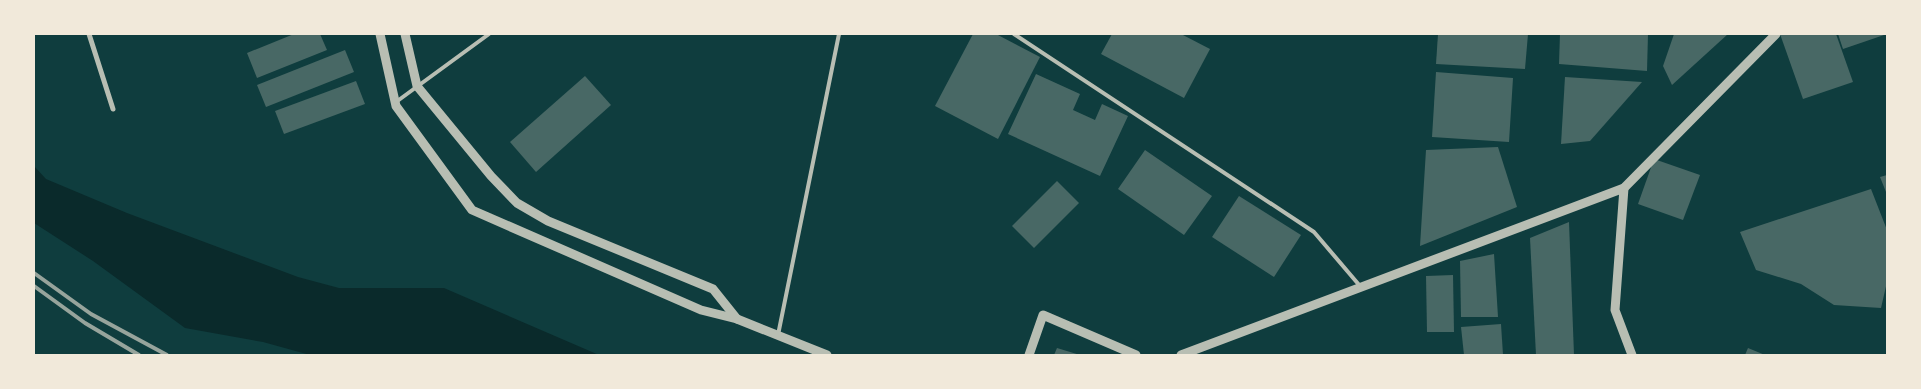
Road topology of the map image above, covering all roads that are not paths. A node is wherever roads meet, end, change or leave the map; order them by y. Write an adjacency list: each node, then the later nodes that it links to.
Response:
1 (89, 34): 10 (street)
2 (380, 34): 9 (street)
3 (404, 34): 8 (street)
4 (489, 34): 8 (lane)
5 (839, 34): 14 (lane)
6 (1014, 34): 12 (lane)
7 (1776, 34): 11 (street)
8 (417, 86): 9 (lane); 13 (street)
9 (395, 102): 13 (street)
10 (114, 109)
11 (1624, 188): 12 (street); 19 (street)
12 (1362, 287): 18 (street)
13 (737, 319): 14 (street)
14 (778, 335): 15 (street)
15 (827, 355)
16 (1029, 355): 17 (street)
17 (1136, 355)
18 (1181, 355)
19 (1632, 355)

